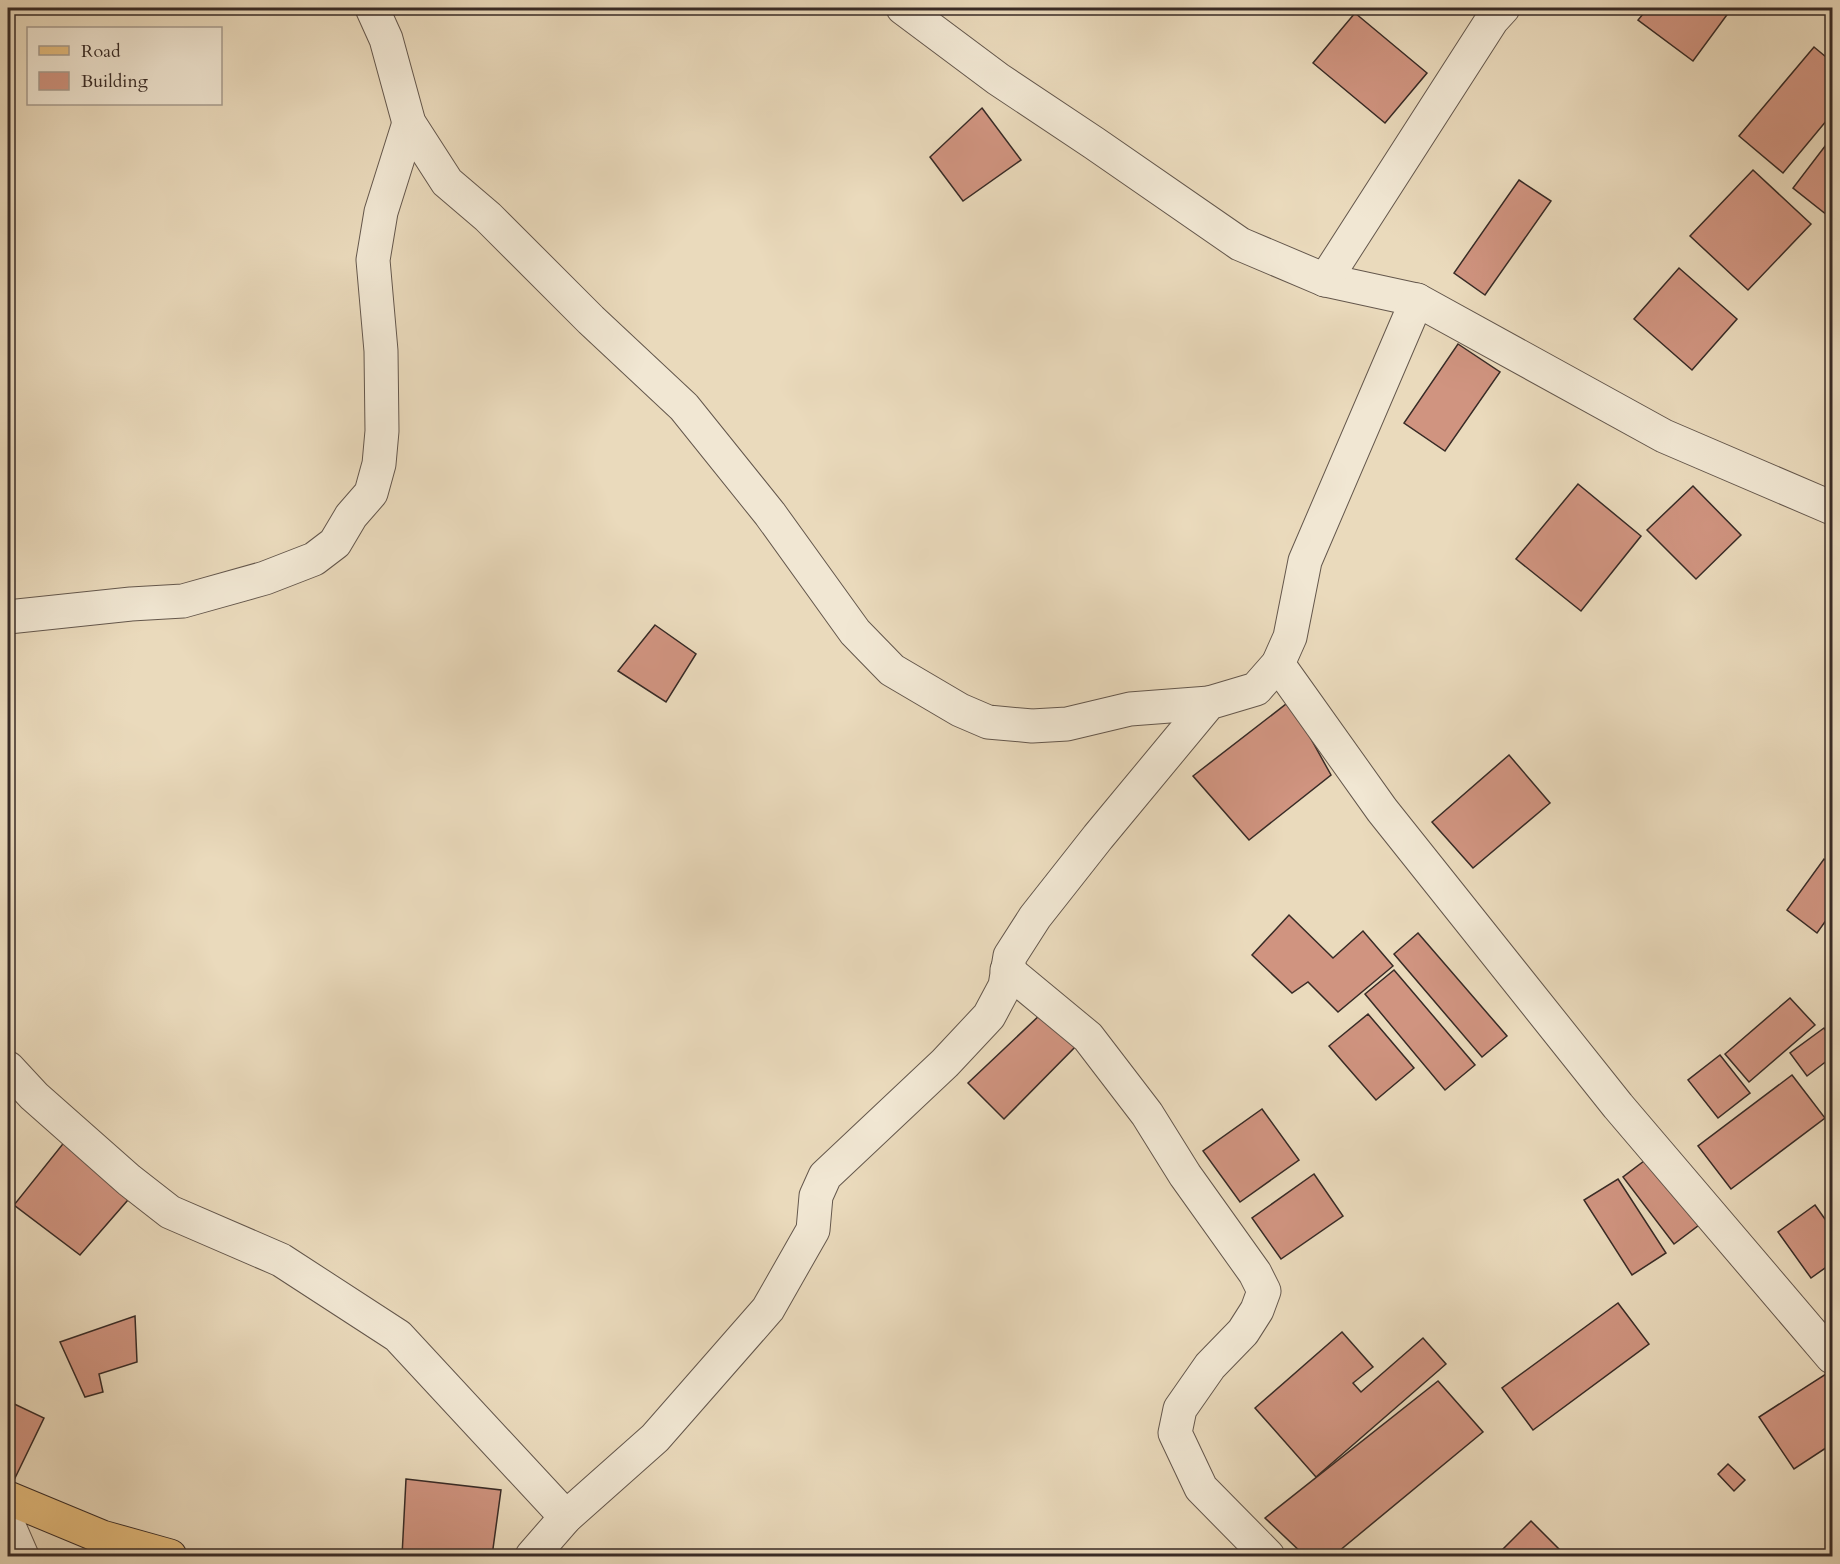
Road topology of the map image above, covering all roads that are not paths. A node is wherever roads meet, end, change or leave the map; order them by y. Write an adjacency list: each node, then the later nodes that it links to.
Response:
1 (372, 8): 4 (street)
2 (903, 8): 5 (street)
3 (1503, 8): 5 (street)
4 (409, 123): 8 (street); 10 (street)
5 (1325, 280): 6 (street)
6 (1417, 300): 7 (street); 9 (street)
7 (1833, 508)
8 (8, 618)
9 (1278, 664): 10 (street); 13 (street)
10 (1209, 703): 11 (street)
11 (1007, 970): 15 (street); 20 (street)
12 (8, 1068): 15 (street)
13 (1833, 1357)
14 (8, 1498): 18 (main road)
15 (566, 1516): 19 (street)
16 (8, 1524): 17 (street)
17 (22, 1557)
18 (170, 1557)
19 (532, 1557)
20 (1268, 1557)

